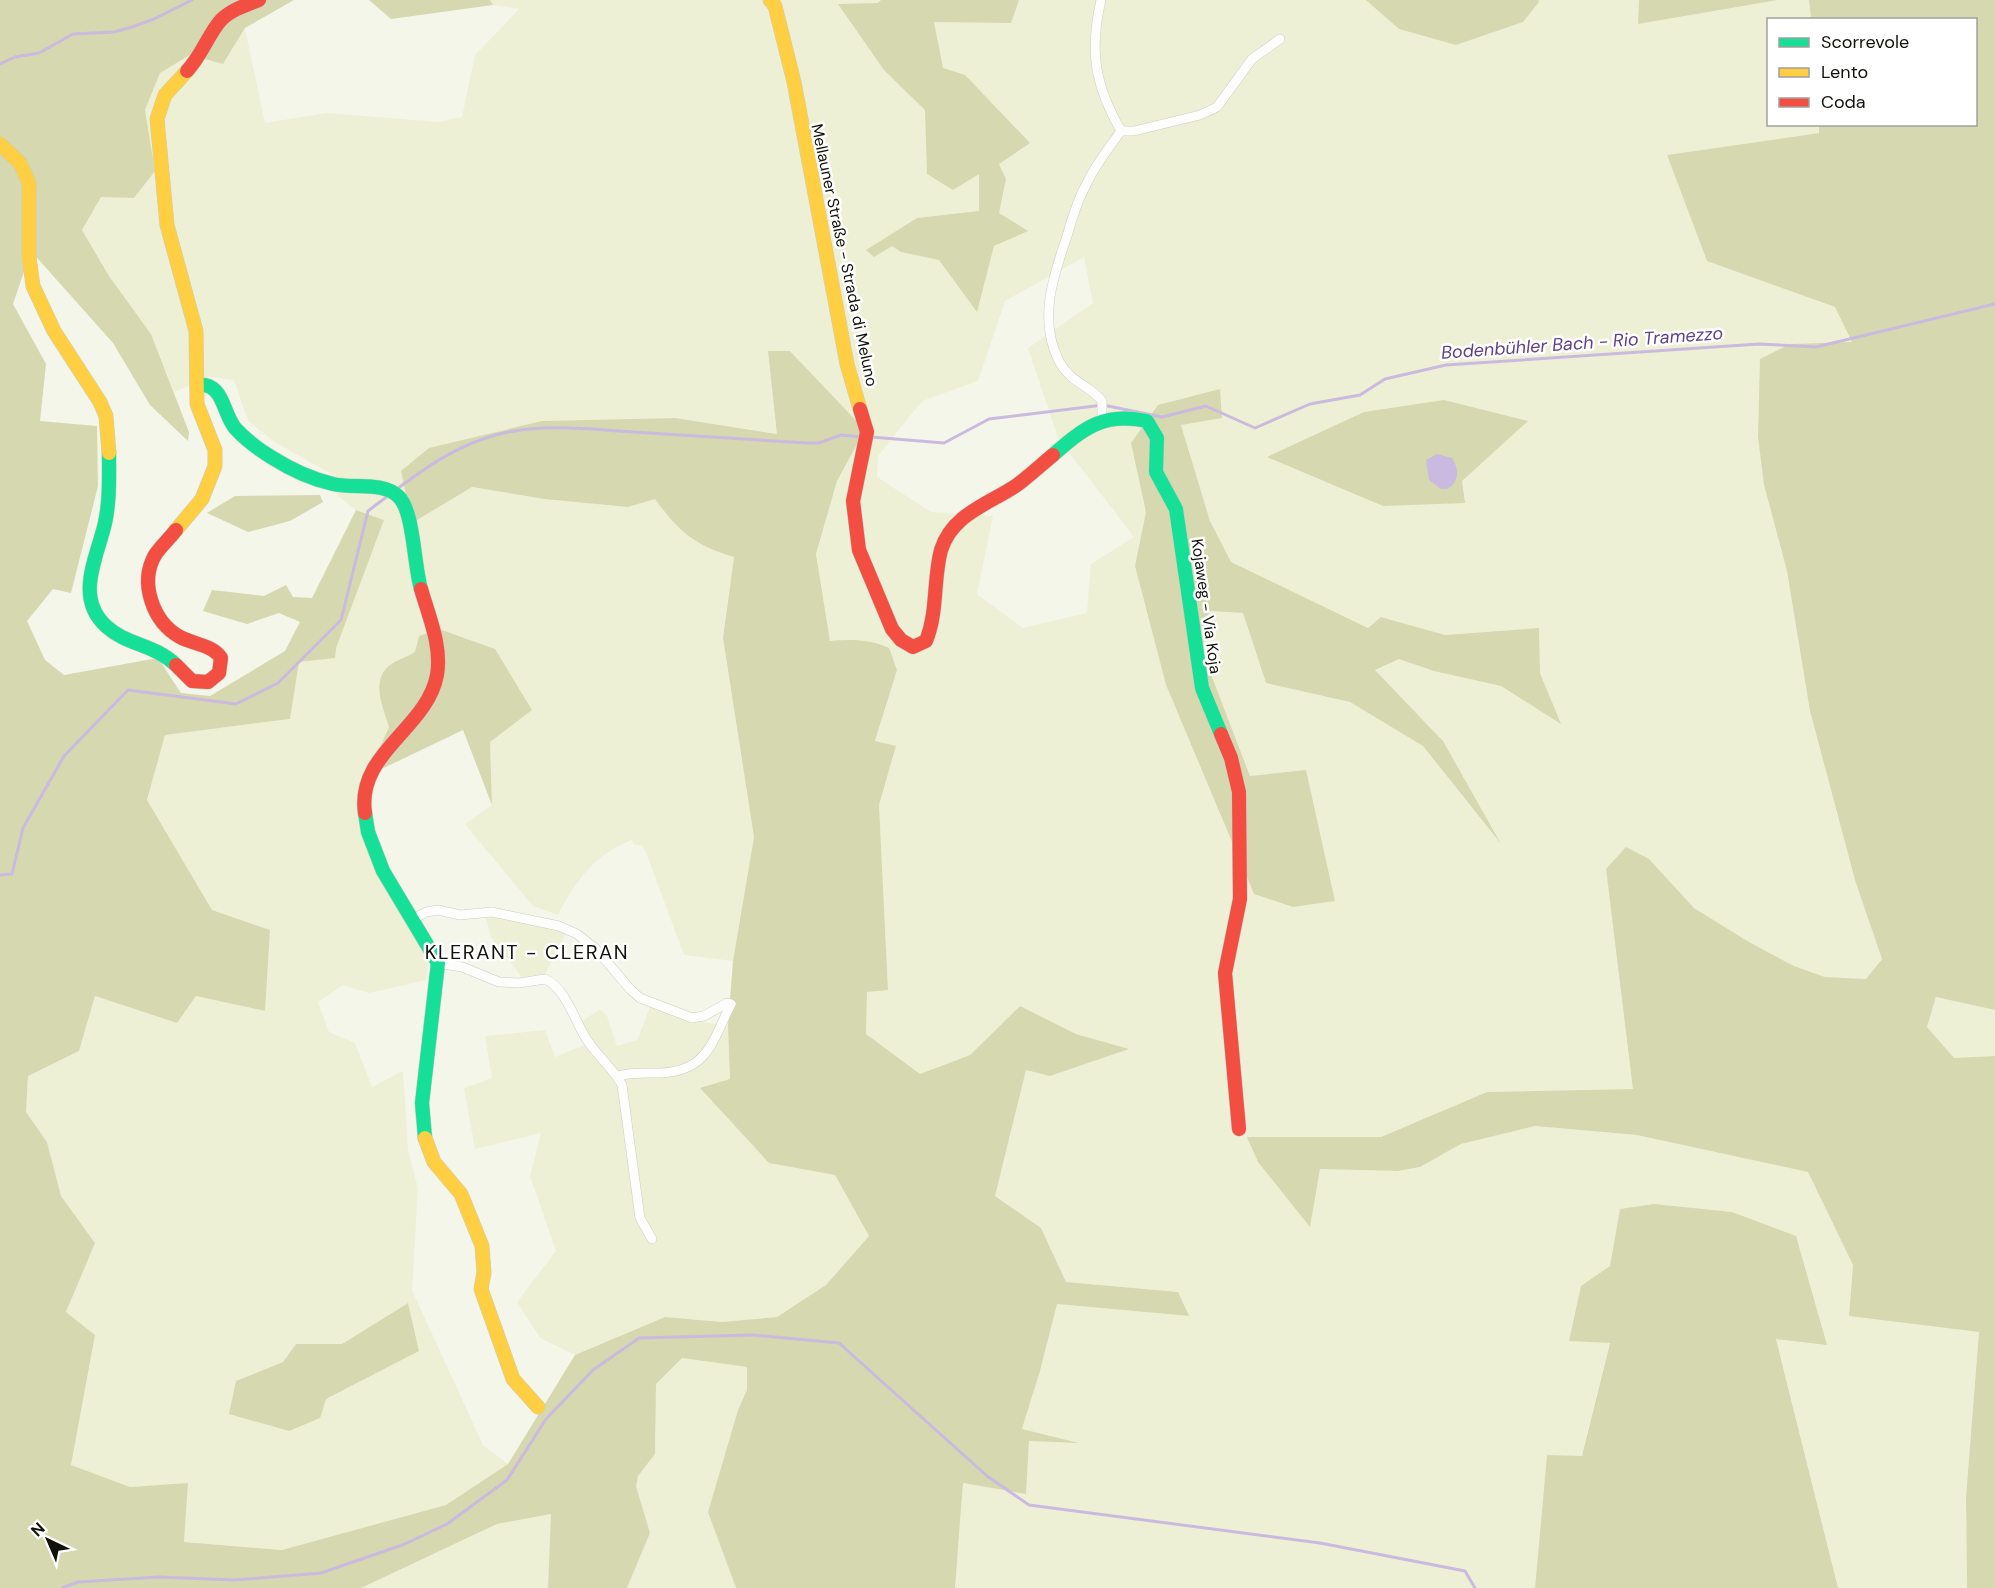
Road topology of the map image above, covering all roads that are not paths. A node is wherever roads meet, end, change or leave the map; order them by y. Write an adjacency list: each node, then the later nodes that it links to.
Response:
1 (259, 0): 7 (street)
2 (770, 0): 8 (street, Mellauner Straße - Strada di Meluno)
3 (1101, 0): 5 (street)
4 (1280, 39): 5 (street)
5 (1121, 130): 8 (street)
6 (0, 144): 7 (street)
7 (197, 385): 9 (street)
8 (1103, 416): 12 (street, Kojaweg - Via Koja)
9 (413, 919): 10 (street); 11 (street)
10 (438, 963): 11 (street); 14 (street)
11 (618, 1076): 13 (street)
12 (1239, 1129)
13 (652, 1239)
14 (538, 1407)

